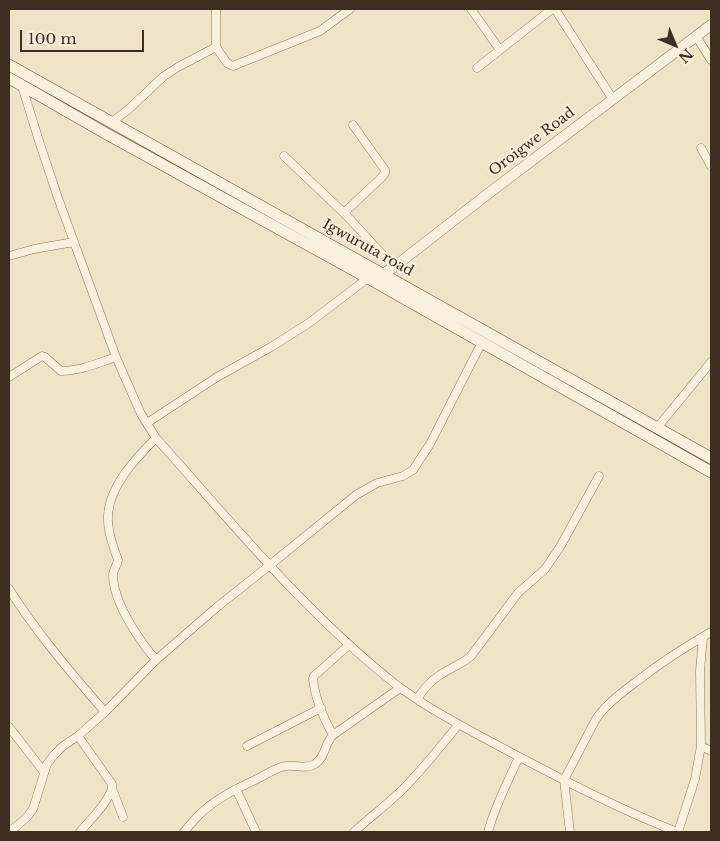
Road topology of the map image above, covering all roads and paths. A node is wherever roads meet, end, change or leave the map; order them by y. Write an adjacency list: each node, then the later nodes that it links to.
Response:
1 (216, 9): 7 (street)
2 (350, 9): 7 (street)
3 (472, 9): 8 (street)
4 (554, 9): 8 (street); 14 (street)
5 (711, 25): 6 (street, Oroigwe Road)
6 (696, 36): 9 (street); 14 (street, Oroigwe Road)
7 (216, 47): 15 (street)
8 (500, 50): 11 (street)
9 (711, 60)
10 (9, 65): 15 (main road, Igwuruta road)
11 (477, 68)
12 (9, 78): 13 (main road, Igwuruta road)
13 (22, 86): 21 (street); 25 (main road, Igwuruta road)
14 (612, 98): 23 (street, Oroigwe Road)
15 (112, 122): 24 (main road, Igwuruta road)
16 (352, 124): 20 (street)
17 (700, 148): 19 (street)
18 (284, 156): 20 (street)
19 (711, 166)
20 (346, 215): 23 (street)
21 (74, 242): 22 (street); 27 (street)
22 (9, 256)
23 (394, 267): 24 (street, Oroigwe Road)
24 (382, 274): 25 (street, Oroigwe Road); 31 (main road, Igwuruta road)
25 (368, 278): 26 (main road, Igwuruta road); 30 (street)
26 (482, 342): 34 (main road, Igwuruta road); 36 (street)
27 (116, 357): 29 (street); 30 (street)
28 (711, 362): 31 (street)
29 (9, 377)
30 (147, 423): 32 (street)
31 (657, 428): 33 (main road, Igwuruta road)
32 (156, 438): 36 (street); 41 (street)
33 (711, 458)
34 (711, 472)
35 (599, 476): 43 (street)
36 (270, 566): 40 (street); 41 (street)
37 (9, 589): 45 (street)
38 (711, 632): 39 (street)
39 (703, 637): 51 (street); 55 (street)
40 (349, 645): 42 (street); 44 (street)
41 (156, 660): 45 (street)
42 (400, 688): 43 (street); 48 (street)
43 (416, 699): 46 (street)
44 (320, 708): 48 (street); 50 (street)
45 (105, 712): 49 (street)
46 (458, 725): 53 (street); 63 (street)
47 (9, 727): 54 (street)
48 (333, 735): 57 (street)
49 (78, 736): 54 (street); 56 (street)
50 (247, 746)
51 (701, 746): 52 (street); 66 (street)
52 (711, 751)
53 (519, 757): 55 (street); 64 (street)
54 (44, 772): 59 (street)
55 (564, 780): 65 (street); 66 (street)
56 (112, 788): 58 (street); 60 (street)
57 (236, 789): 61 (street); 62 (street)
58 (123, 817)
59 (9, 831)
60 (80, 832)
61 (184, 832)
62 (256, 832)
63 (354, 832)
64 (488, 832)
65 (570, 832)
66 (677, 832)

